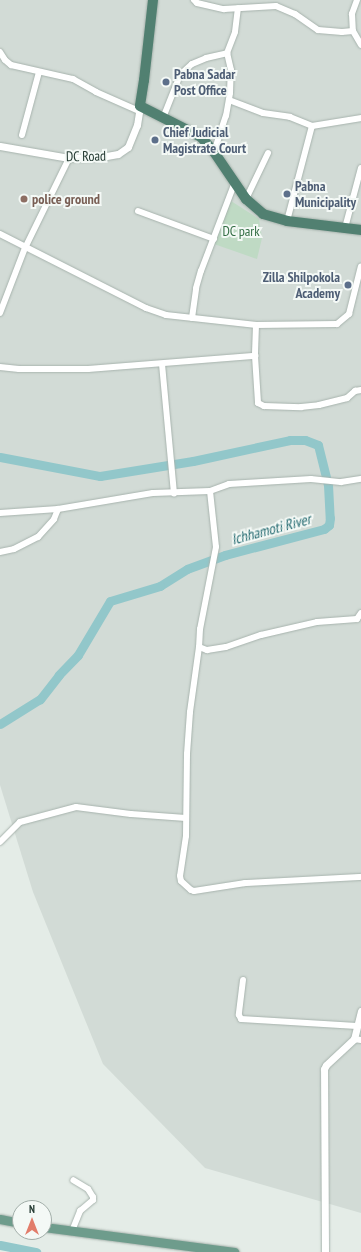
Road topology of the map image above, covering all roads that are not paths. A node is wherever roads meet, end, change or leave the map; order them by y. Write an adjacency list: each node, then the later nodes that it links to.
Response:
1 (153, 0): 11 (highway)
2 (194, 0): 4 (street)
3 (357, 0): 5 (street)
4 (238, 8): 5 (street); 8 (street)
5 (353, 31): 6 (street)
6 (361, 45)
7 (0, 52): 9 (street)
8 (227, 53): 10 (street); 12 (street)
9 (39, 72): 11 (street); 15 (street)
10 (229, 100): 14 (street); 17 (street)
11 (139, 109): 12 (highway); 19 (street, DC Road)
12 (163, 118): 17 (highway)
13 (361, 118): 14 (street)
14 (312, 126): 24 (street)
15 (22, 135)
16 (0, 146): 19 (street, DC Road)
17 (214, 152): 21 (highway)
18 (268, 153): 22 (street)
19 (69, 158): 29 (street)
20 (361, 168): 25 (street)
21 (235, 182): 22 (highway); 28 (street)
22 (246, 199): 24 (highway)
23 (138, 211): 28 (street)
24 (287, 221): 25 (highway)
25 (345, 228): 26 (highway)
26 (361, 230)
27 (0, 234): 29 (street)
28 (214, 239): 32 (street)
29 (25, 248): 31 (street); 32 (street)
30 (361, 266): 33 (street)
31 (0, 313)
32 (192, 318): 33 (street)
33 (256, 325): 34 (street)
34 (255, 356): 35 (street); 37 (street)
35 (162, 364): 36 (street); 39 (street)
36 (0, 367)
37 (361, 390)
38 (361, 479): 40 (street)
39 (174, 492): 40 (street); 41 (street)
40 (210, 492): 45 (street)
41 (58, 509): 42 (street); 43 (street)
42 (0, 513)
43 (0, 552)
44 (361, 613): 45 (street)
45 (199, 647): 46 (street)
46 (186, 818): 47 (street); 48 (street)
47 (0, 842)
48 (361, 877)
49 (243, 980): 51 (street)
50 (361, 1012): 51 (street)
51 (357, 1026): 52 (street)
52 (357, 1039): 59 (street)
53 (73, 1180): 57 (street)
54 (0, 1219): 55 (main road)
55 (12, 1221)
56 (52, 1228): 57 (main road)
57 (72, 1231): 58 (main road)
58 (234, 1252)
59 (325, 1252)

